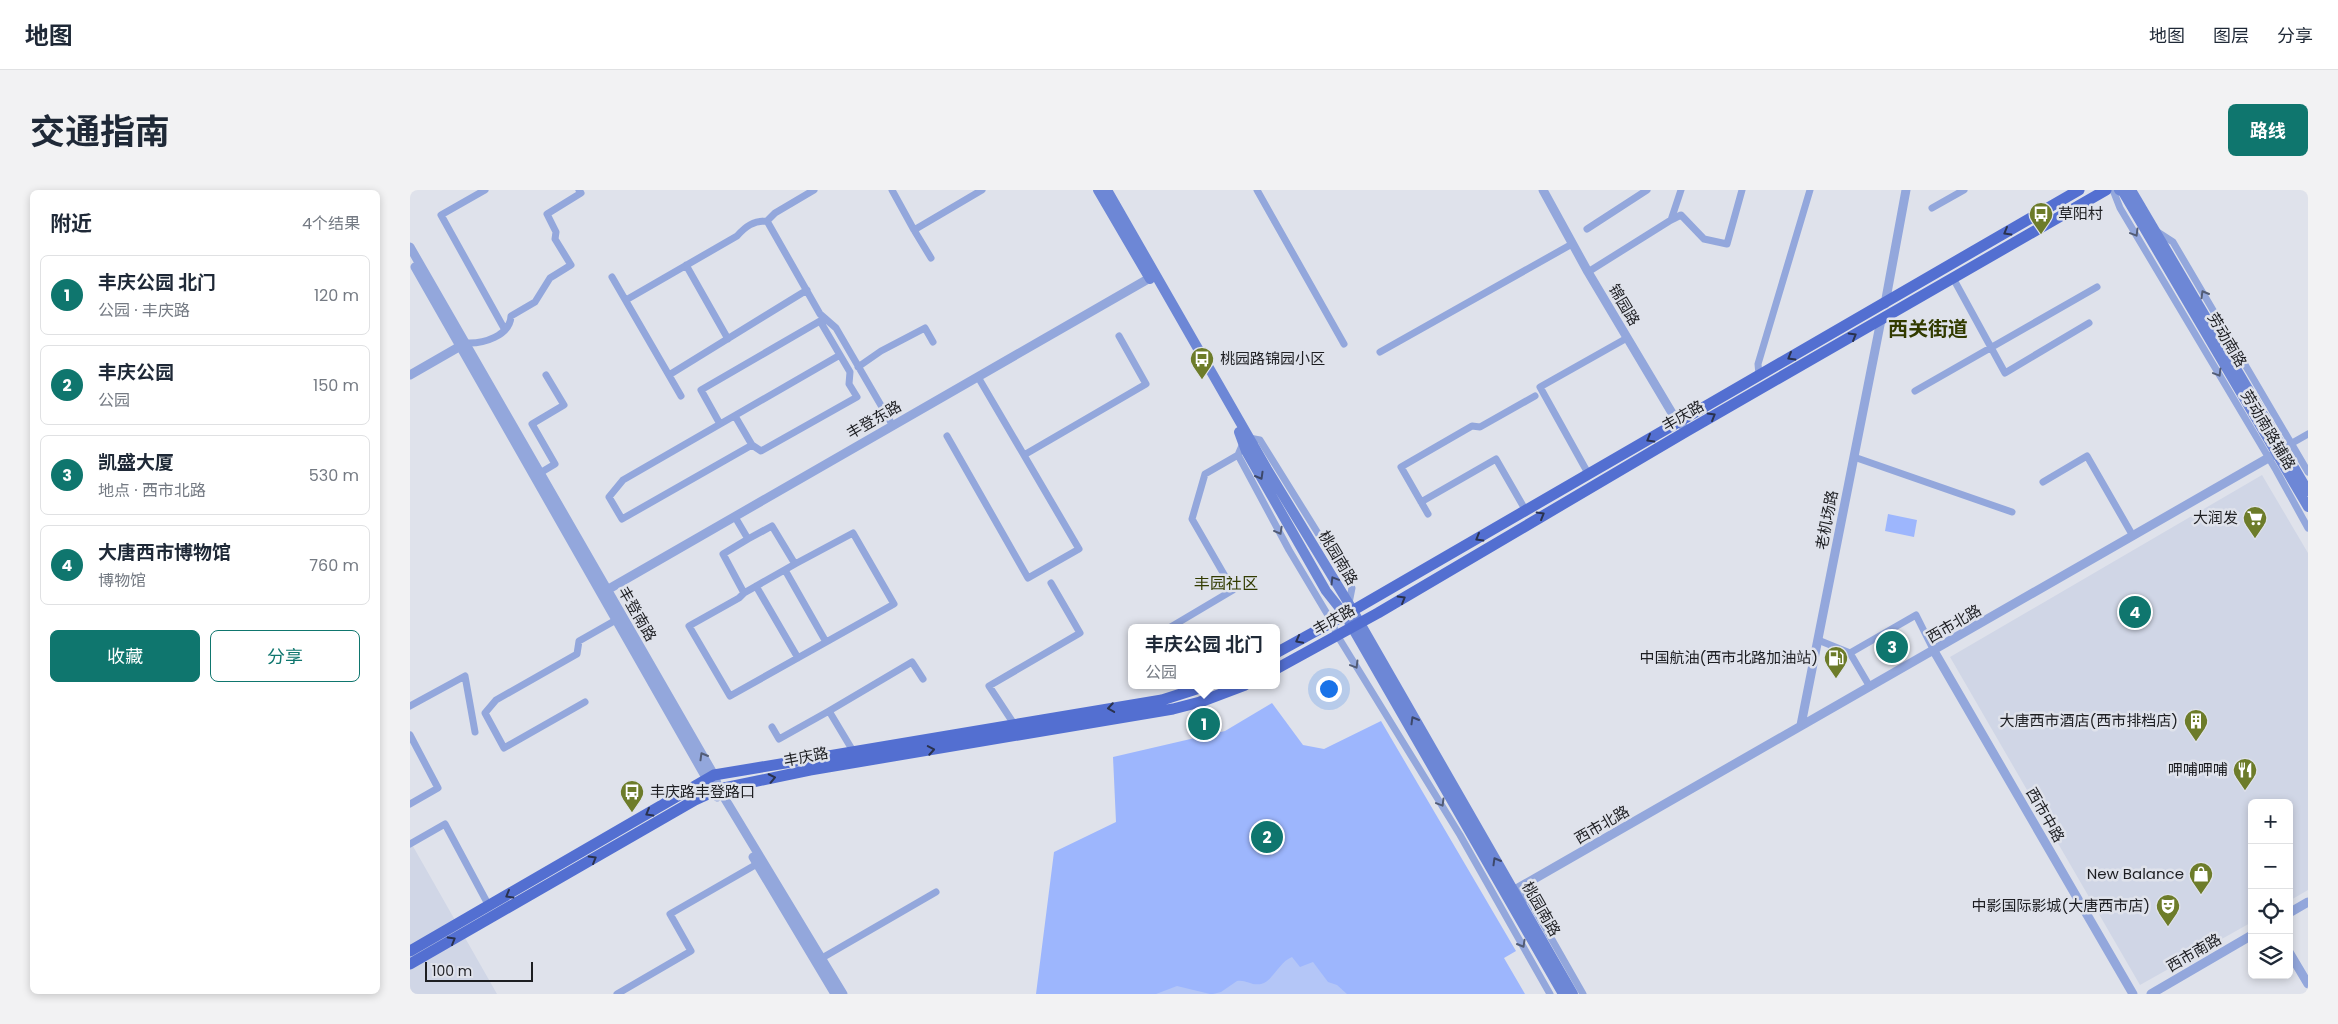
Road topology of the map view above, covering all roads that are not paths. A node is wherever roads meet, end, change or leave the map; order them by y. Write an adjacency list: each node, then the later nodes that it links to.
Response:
1 (485, 190): 41 (street)
2 (580, 190): 41 (street)
3 (814, 190): 23 (street)
4 (892, 190): 25 (street)
5 (982, 190): 25 (street)
6 (1098, 190): 32 (main road, 桃园南路)
7 (1107, 190): 32 (main road, 桃园南路)
8 (1257, 190): 46 (street)
9 (1543, 190): 26 (street, 锦园路)
10 (1647, 190): 24 (street)
11 (1680, 190): 22 (street)
12 (1742, 190): 22 (street)
13 (1810, 190): 55 (street)
14 (1906, 190): 38 (street)
15 (1964, 190): 21 (street)
16 (2079, 190): 38 (main road, 丰庆路, one-way to 38)
17 (2106, 190): 34 (main road, 丰庆路)
18 (2112, 190): 68 (street, 劳动南路辅路, one-way to 68)
19 (2119, 190): 68 (main road, 劳动南路)
20 (2131, 190): 68 (main road, 劳动南路, one-way to 20)
21 (1932, 208)
22 (1671, 220): 31 (street)
23 (767, 221): 30 (street); 36 (street)
24 (1587, 229)
25 (914, 230): 29 (street)
26 (1572, 244): 31 (street, 锦园路); 49 (street)
27 (410, 247): 47 (street, 丰登南路)
28 (410, 258): 47 (street, 丰登南路)
29 (931, 258)
30 (686, 266): 37 (street); 44 (street)
31 (1588, 272): 43 (street, 锦园路)
32 (1152, 276): 56 (street, 丰登东路); 66 (main road, 桃园南路)
33 (612, 277): 37 (street)
34 (1952, 278): 39 (main road, 丰庆路); 48 (street)
35 (2097, 287): 48 (street)
36 (808, 290): 44 (street); 51 (street)
37 (626, 300): 54 (street)
38 (1885, 304): 55 (main road, 丰庆路, one-way to 55)
39 (1881, 320): 63 (main road, 丰庆路, one-way to 39); 71 (street, 老机场路)
40 (2089, 323): 48 (street)
41 (505, 330): 47 (street)
42 (1119, 336): 69 (street)
43 (1627, 338): 63 (street, 锦园路); 74 (street)
44 (728, 339): 54 (street)
45 (933, 342): 51 (street)
46 (1344, 344)
47 (463, 345): 52 (street); 73 (street, 丰登南路); 93 (street, 丰登南路)
48 (1990, 348): 57 (street)
49 (1380, 352)
50 (840, 355): 60 (street); 61 (street); 67 (street)
51 (858, 367): 62 (street)
52 (410, 375)
53 (546, 375): 73 (street)
54 (669, 375): 58 (street)
55 (1759, 375): 63 (main road, 丰庆路)
56 (978, 377): 62 (street, 丰登东路); 69 (street)
57 (1915, 391)
58 (681, 396)
59 (1535, 396): 77 (street)
60 (735, 416): 61 (street); 67 (street)
61 (720, 424): 67 (street)
62 (893, 426): 82 (street, 丰登东路)
63 (1683, 427): 74 (main road, 丰庆路, one-way to 74); 96 (main road, 丰庆路, one-way to 63)
64 (2308, 434): 68 (street)
65 (947, 436): 69 (street)
66 (1247, 439): 70 (street); 92 (main road, 桃园南路); 92 (street, one-way to 66)
67 (752, 445)
68 (2280, 451): 72 (street, 劳动南路辅路); 76 (main road, 劳动南路); 78 (main road, 劳动南路); 83 (street, 劳动南路辅路); 84 (street, 西市北路)
69 (1024, 455)
70 (1238, 455): 94 (street, one-way to 94); 95 (street)
71 (1854, 457): 80 (street); 98 (street, 老机场路)
72 (2308, 472)
73 (540, 473): 90 (street, 丰登南路)
74 (1589, 474): 79 (main road, 丰庆路)
75 (2043, 482): 84 (street)
76 (2308, 491)
77 (1421, 502): 79 (street); 81 (street)
78 (2308, 506)
79 (1526, 511): 92 (main road, 丰庆路, one-way to 92)
80 (2012, 512)
81 (1428, 514)
82 (735, 517): 85 (street); 90 (street, 丰登东路)
83 (2308, 528)
84 (2133, 536): 101 (street, 西市北路)
85 (748, 539): 86 (street); 91 (street)
86 (794, 564): 87 (street); 99 (street)
87 (785, 570): 89 (street); 99 (street)
88 (1050, 582): 112 (street)
89 (756, 586): 91 (street); 103 (street)
90 (607, 590): 118 (street, 丰登南路, one-way to 90)
91 (744, 592): 103 (street)
92 (1349, 610): 94 (main road, 丰庆路); 96 (main road, 桃园南路)
93 (616, 620): 109 (street); 118 (street, 丰登南路)
94 (1332, 622): 97 (street); 100 (main road, 丰庆路, one-way to 100)
95 (1176, 624)
96 (1355, 624): 97 (main road, 丰庆路); 123 (main road, 桃园南路, one-way to 96); 138 (main road, 桃园南路)
97 (1337, 635): 104 (main road, 丰庆路); 137 (street, one-way to 137)
98 (1818, 640): 102 (street); 113 (street, 老机场路)
99 (826, 642): 103 (street)
100 (1280, 651)
101 (1934, 651): 102 (street); 106 (street, 西市北路); 141 (street, 西市中路)
102 (1850, 653): 106 (street)
103 (798, 658)
104 (1280, 667)
105 (923, 679): 111 (street)
106 (1870, 687): 113 (street, 西市北路)
107 (1190, 689): 112 (main road, 丰庆路, one-way to 112)
108 (1234, 689): 119 (main road, 丰庆路, one-way to 108)
109 (584, 702)
110 (410, 706): 115 (street)
111 (829, 710): 114 (street); 117 (street)
112 (1014, 724): 117 (main road, 丰庆路)
113 (1801, 725): 123 (street, 西市北路)
114 (772, 727)
115 (475, 732)
116 (410, 735): 120 (street)
117 (853, 752): 118 (main road, 丰庆路)
118 (710, 777): 119 (street, 丰登南路); 126 (main road, 丰庆路, one-way to 126)
119 (717, 790): 122 (street, 丰登南路); 130 (street, 丰登南路); 132 (main road, 丰庆路, one-way to 119)
120 (410, 804)
121 (410, 844): 126 (street)
122 (757, 864): 134 (street); 135 (street, 丰登南路)
123 (1514, 891): 139 (main road, 桃园南路); 140 (street)
124 (936, 892): 130 (street)
125 (2308, 902): 127 (street)
126 (489, 906): 129 (main road, 丰庆路)
127 (2293, 911)
128 (2248, 937): 142 (street, 西市南路)
129 (410, 951)
130 (822, 958): 136 (street, 丰登南路)
131 (2293, 959): 133 (street)
132 (410, 964)
133 (2308, 984)
134 (617, 994)
135 (835, 994)
136 (843, 994)
137 (1550, 994)
138 (1563, 994)
139 (1573, 994)
140 (1583, 994)
141 (2133, 994)
142 (2151, 994)

